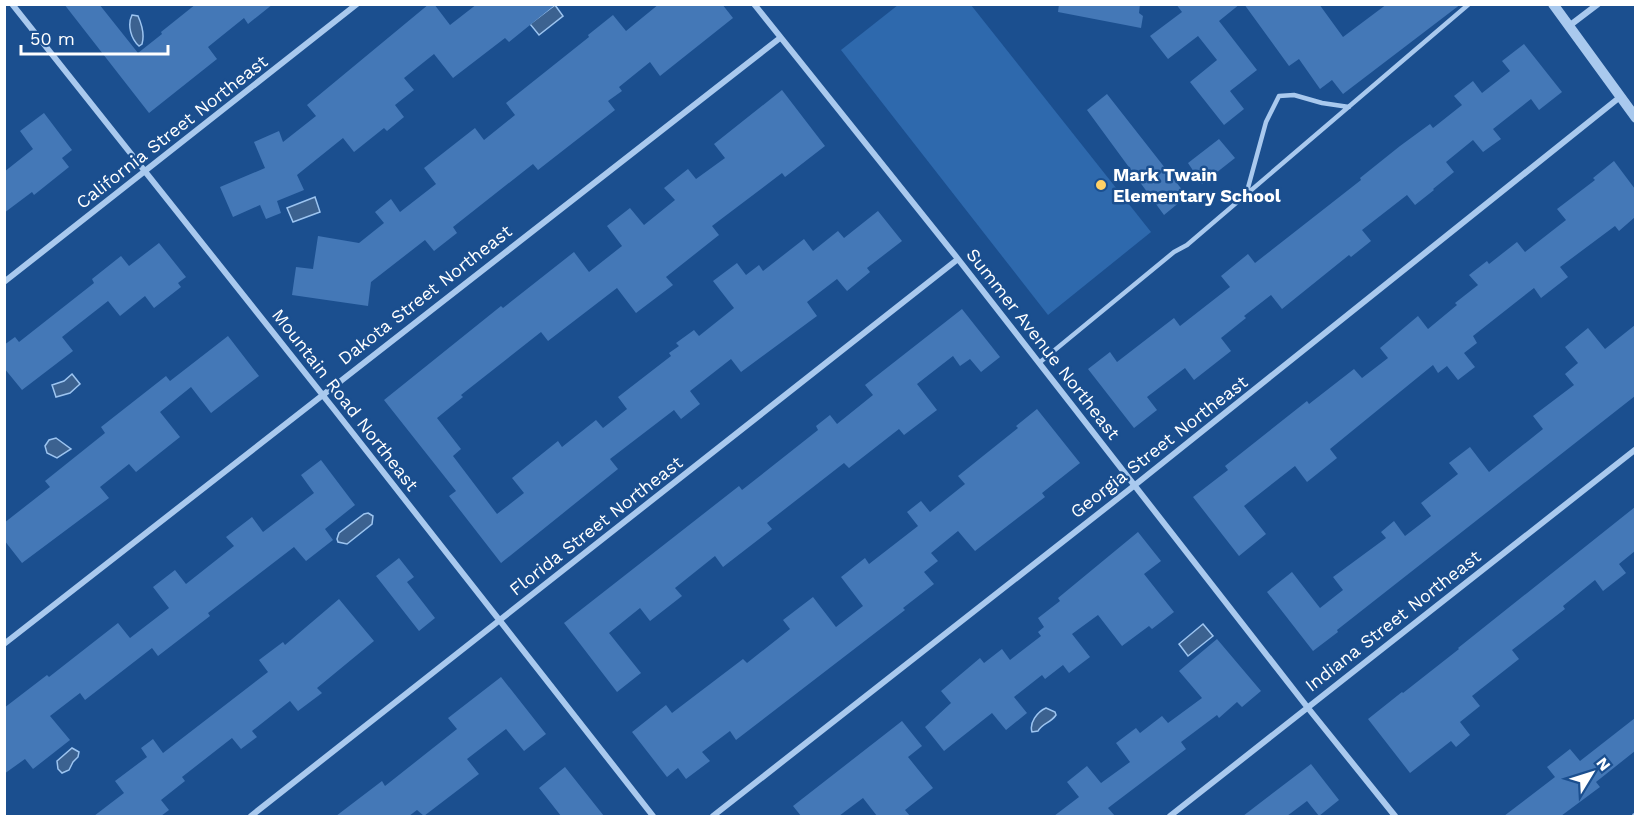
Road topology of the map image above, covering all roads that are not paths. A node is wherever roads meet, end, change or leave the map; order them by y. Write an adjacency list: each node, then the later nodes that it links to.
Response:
1 (12, 4): 12 (street, Mountain Road Northeast)
2 (357, 4): 12 (street, California Street Northeast)
3 (754, 4): 8 (street, Summer Avenue Northeast)
4 (1469, 4): 10 (lane)
5 (1553, 4): 7 (street)
6 (1598, 4): 7 (street)
7 (1569, 26): 9 (street)
8 (780, 38): 14 (street, Summer Avenue Northeast); 17 (street, Dakota Street Northeast)
9 (1620, 98): 11 (street); 19 (street, Georgia Street Northeast)
10 (1349, 107): 13 (lane); 13 (lane)
11 (1635, 118)
12 (144, 173): 15 (street, California Street Northeast); 17 (street, Mountain Road Northeast)
13 (1246, 195): 16 (lane)
14 (958, 259): 16 (street, Summer Avenue Northeast); 20 (street, Florida Street Northeast)
15 (4, 282)
16 (1039, 363): 19 (street, Summer Avenue Northeast)
17 (322, 394): 20 (street, Mountain Road Northeast); 21 (street, Dakota Street Northeast)
18 (1635, 449): 22 (street, Indiana Street Northeast)
19 (1136, 485): 22 (street, Summer Avenue Northeast); 25 (street, Georgia Street Northeast)
20 (500, 621): 23 (street, Florida Street Northeast); 24 (street, Mountain Road Northeast)
21 (4, 644)
22 (1308, 708): 26 (street, Indiana Street Northeast); 27 (street, Summer Avenue Northeast)
23 (251, 816)
24 (653, 816)
25 (713, 816)
26 (1170, 816)
27 (1395, 816)

